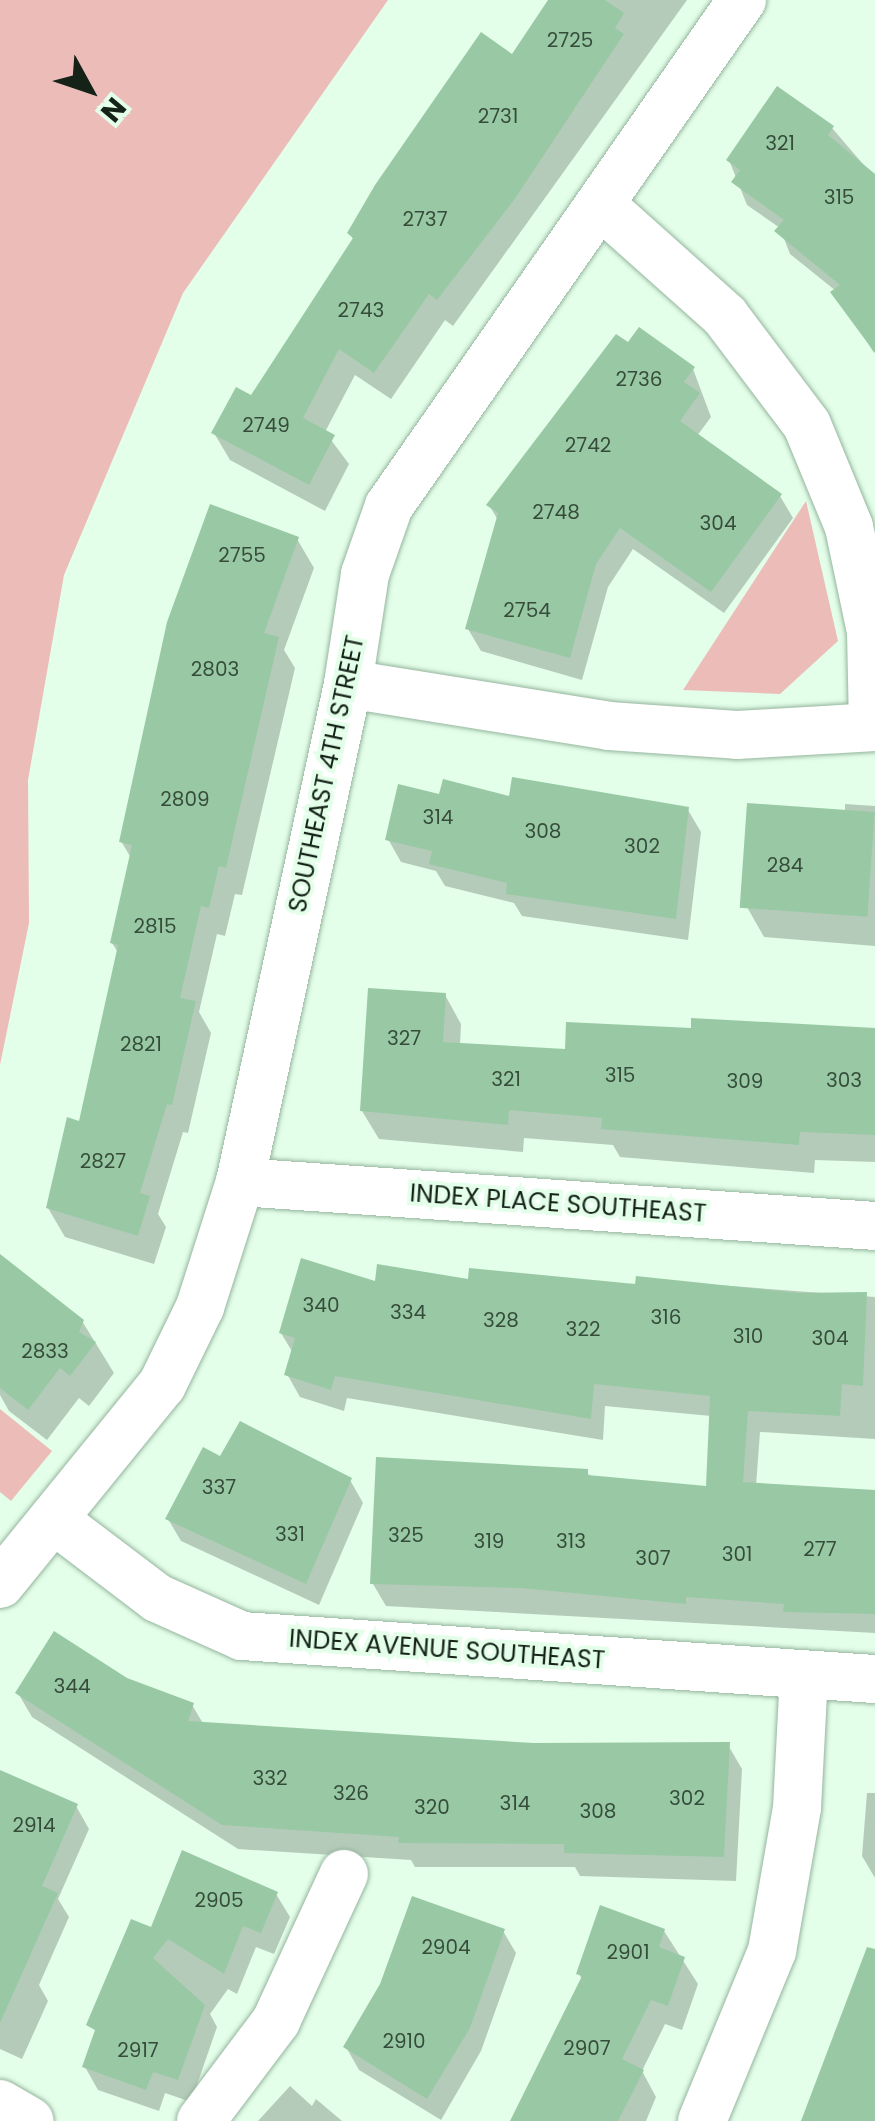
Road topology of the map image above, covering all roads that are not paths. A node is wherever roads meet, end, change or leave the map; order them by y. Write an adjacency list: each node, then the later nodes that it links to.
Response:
1 (742, 0): 2 (street, SOUTHEAST 4TH STREET)
2 (602, 206): 3 (street, SOUTHEAST 4TH STREET); 4 (street)
3 (348, 684): 4 (street); 5 (street, SOUTHEAST 4TH STREET)
4 (874, 727)
5 (240, 1182): 6 (street, INDEX PLACE SOUTHEAST); 7 (street, SOUTHEAST 4TH STREET)
6 (875, 1226)
7 (53, 1519): 8 (street, SOUTHEAST 4TH STREET); 9 (street, INDEX AVENUE SOUTHEAST)
8 (0, 1584)
9 (804, 1675): 10 (street, INDEX AVENUE SOUTHEAST); 15 (street)
10 (875, 1679)
11 (344, 1874): 14 (street)
12 (0, 2104): 13 (street)
13 (30, 2121)
14 (201, 2121)
15 (702, 2121)

